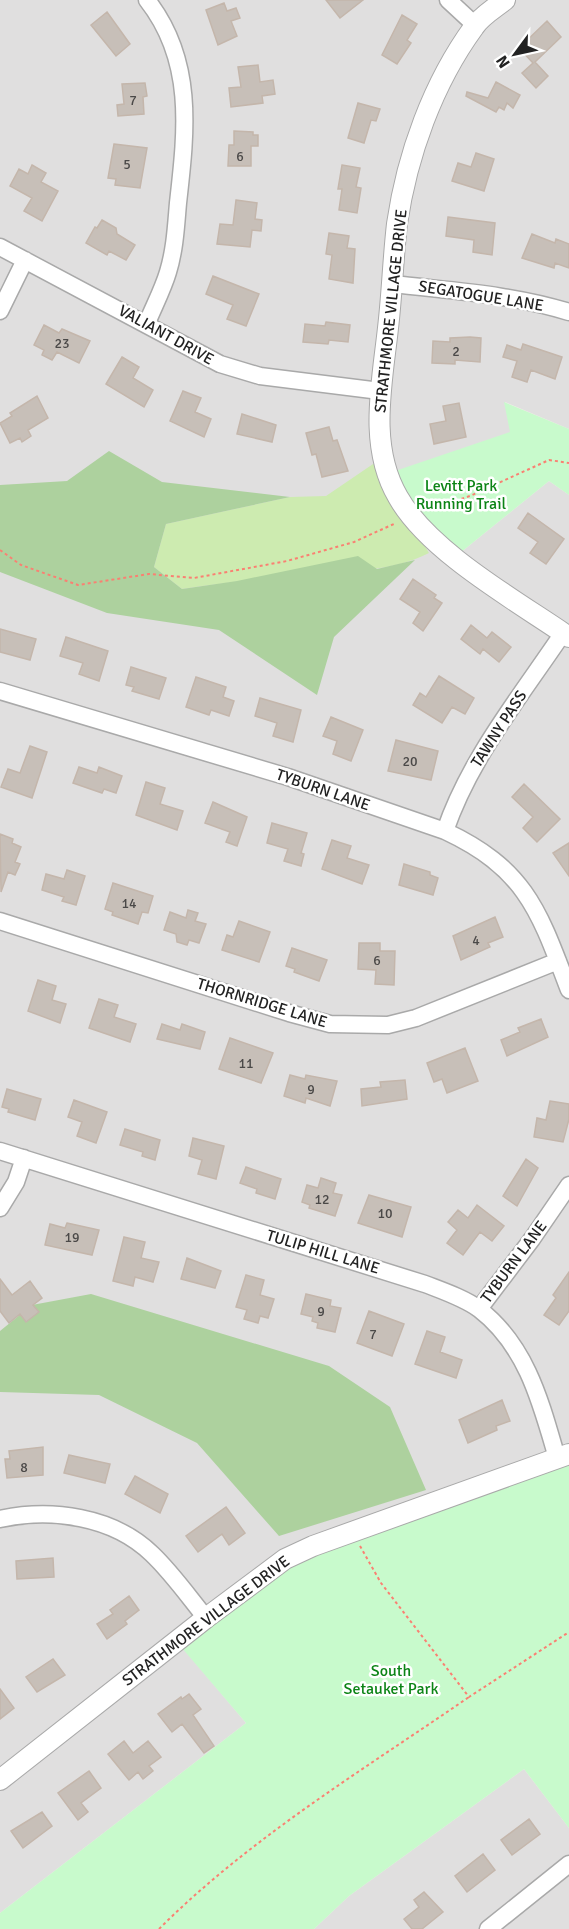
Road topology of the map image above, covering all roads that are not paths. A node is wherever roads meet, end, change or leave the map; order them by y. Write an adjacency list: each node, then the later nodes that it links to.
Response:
1 (147, 0): 10 (street)
2 (448, 0): 4 (street)
3 (505, 0): 4 (street, STRATHMORE VILLAGE DRIVE)
4 (475, 25): 7 (street, STRATHMORE VILLAGE DRIVE)
5 (0, 247): 6 (street, VALIANT DRIVE)
6 (25, 260): 8 (street); 10 (street, VALIANT DRIVE)
7 (393, 284): 9 (street, SEGATOGUE LANE); 11 (street, STRATHMORE VILLAGE DRIVE)
8 (0, 311)
9 (569, 312)
10 (147, 323): 11 (street, VALIANT DRIVE)
11 (380, 391): 12 (street, STRATHMORE VILLAGE DRIVE)
12 (566, 635): 14 (street, TAWNY PASS)
13 (0, 691): 14 (street, TYBURN LANE)
14 (445, 831): 16 (street, TYBURN LANE)
15 (0, 921): 16 (street, THORNRIDGE LANE)
16 (558, 961): 17 (street, TYBURN LANE)
17 (569, 990)
18 (0, 1150): 19 (street, TULIP HILL LANE)
19 (24, 1158): 21 (street); 22 (street, TULIP HILL LANE)
20 (569, 1185): 22 (street, TYBURN LANE)
21 (0, 1208)
22 (479, 1309): 23 (street, TULIP HILL LANE)
23 (563, 1456): 25 (street, STRATHMORE VILLAGE DRIVE)
24 (0, 1519): 25 (street)
25 (206, 1618): 26 (street, STRATHMORE VILLAGE DRIVE)
26 (0, 1780)
27 (569, 1864): 28 (street)
28 (488, 1929)

